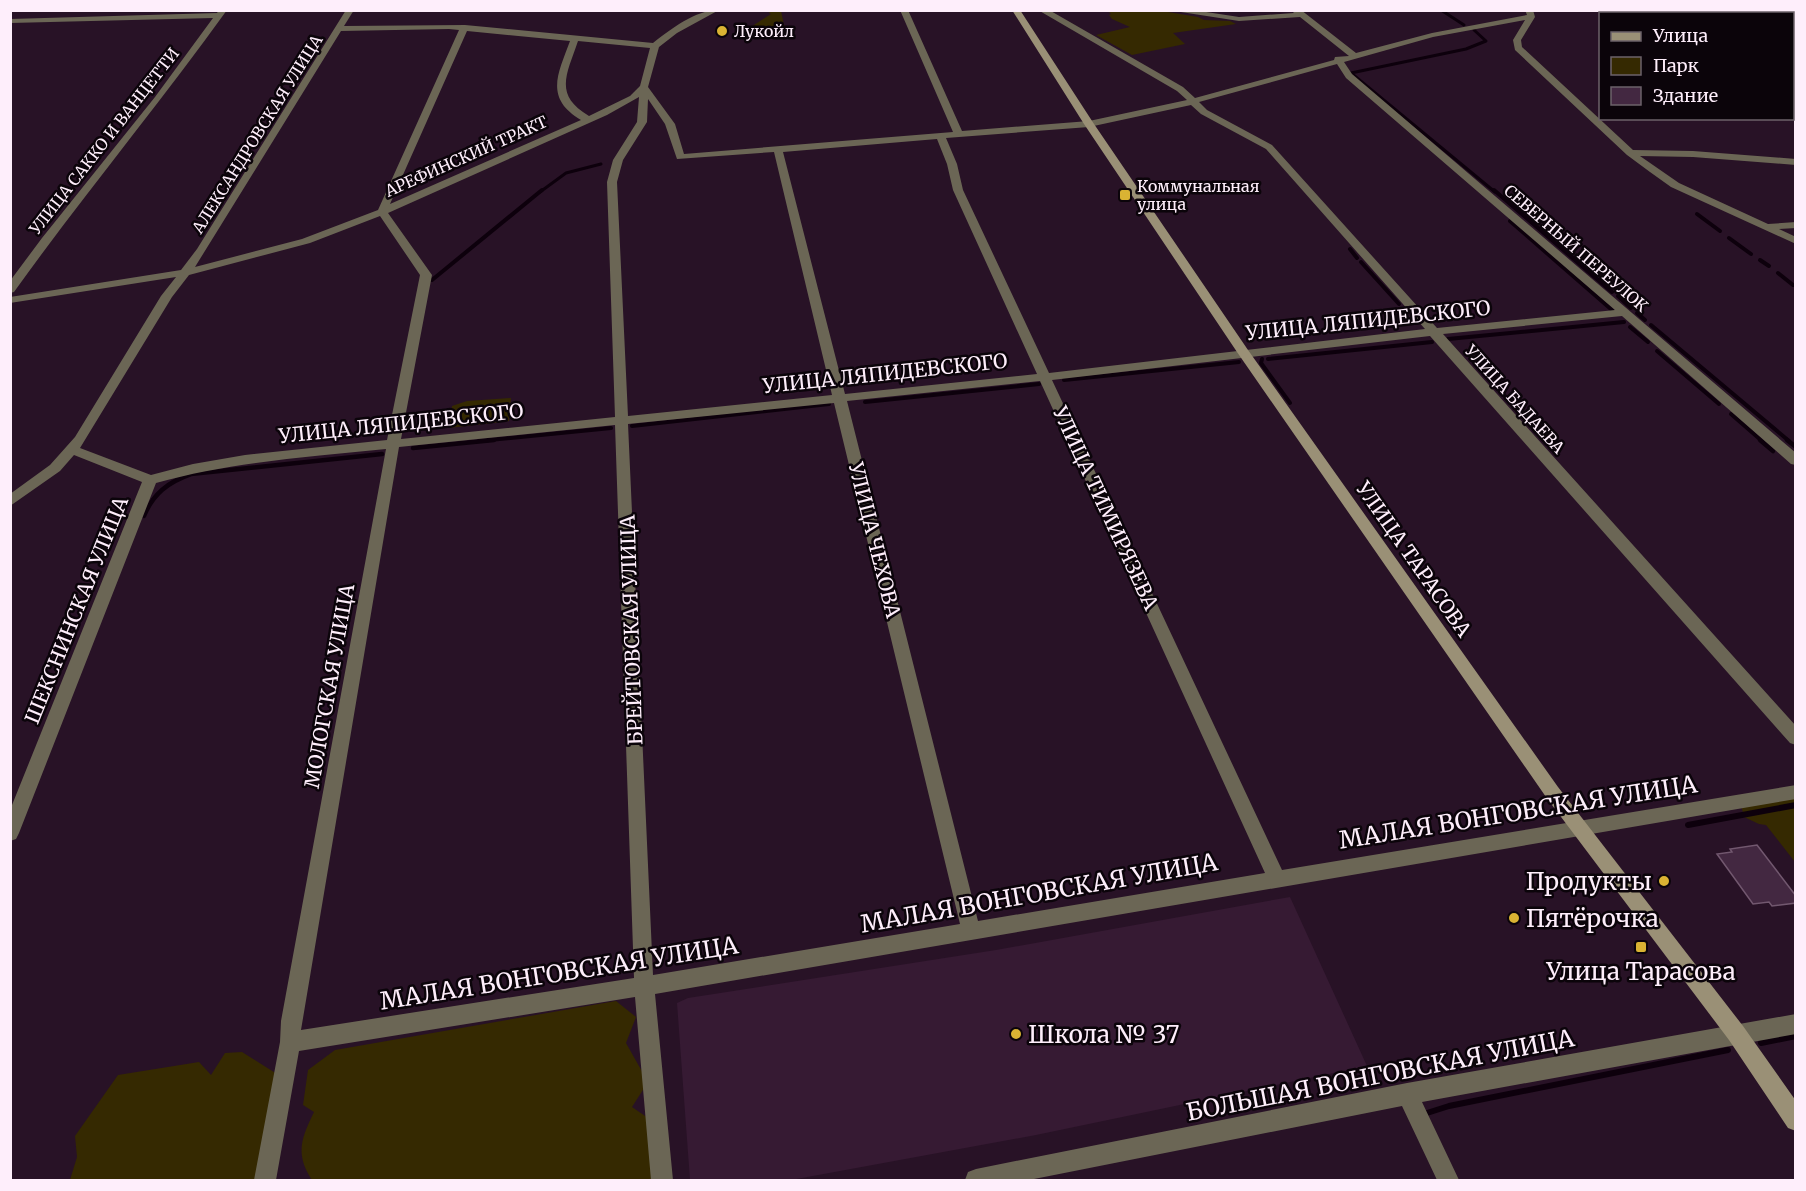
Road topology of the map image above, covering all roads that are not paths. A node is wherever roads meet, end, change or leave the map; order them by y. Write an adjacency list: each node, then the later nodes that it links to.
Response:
1 (351, 10): 13 (street, АЛЕКСАНДРОВСКАЯ УЛИЦА)
2 (715, 10): 16 (street)
3 (904, 10): 23 (street)
4 (1016, 10): 22 (street, УЛИЦА ТАРАСОВА)
5 (1042, 10): 20 (street, УЛИЦА БАДАЕВА)
6 (1172, 10): 8 (street)
7 (221, 13): 10 (street); 33 (street, УЛИЦА САККО И ВАНЦЕТТИ)
8 (1298, 13): 17 (street)
9 (1530, 14): 11 (street); 14 (street)
10 (10, 21)
11 (1487, 25): 14 (street); 17 (street)
12 (465, 27): 13 (street); 15 (street); 28 (street)
13 (339, 29): 32 (street, АЛЕКСАНДРОВСКАЯ УЛИЦА)
14 (1514, 32): 26 (street)
15 (574, 40): 16 (street); 21 (street)
16 (655, 46): 19 (street)
17 (1353, 55): 18 (street)
18 (1338, 59): 20 (street); 35 (street, СЕВЕРНЫЙ ПЕРЕУЛОК)
19 (645, 87): 21 (street, АРЕФИНСКИЙ ТРАКТ); 25 (street); 40 (street, БРЕЙТОВСКАЯ УЛИЦА)
20 (1191, 101): 22 (street); 36 (street, УЛИЦА БАДАЕВА)
21 (588, 120): 28 (street, АРЕФИНСКИЙ ТРАКТ)
22 (1089, 124): 23 (street); 37 (street, УЛИЦА ТАРАСОВА)
23 (959, 135): 24 (street)
24 (940, 136): 25 (street); 38 (street, УЛИЦА ТИМИРЯЗЕВА)
25 (778, 149): 39 (street, УЛИЦА ЧЕХОВА)
26 (1630, 153): 27 (street); 30 (street)
27 (1796, 162)
28 (382, 212): 32 (street, АРЕФИНСКИЙ ТРАКТ); 41 (street, МОЛОГСКАЯ УЛИЦА)
29 (1796, 225): 30 (street)
30 (1767, 228): 31 (street)
31 (1796, 241)
32 (187, 272): 34 (street, АРЕФИНСКИЙ ТРАКТ); 42 (street)
33 (10, 290)
34 (10, 300)
35 (1625, 312): 36 (street, УЛИЦА ЛЯПИДЕВСКОГО); 43 (street, СЕВЕРНЫЙ ПЕРЕУЛОК)
36 (1434, 333): 37 (street, УЛИЦА ЛЯПИДЕВСКОГО); 46 (street, УЛИЦА БАДАЕВА)
37 (1243, 352): 38 (street, УЛИЦА ЛЯПИДЕВСКОГО); 48 (street, УЛИЦА ТАРАСОВА)
38 (1046, 376): 39 (street, УЛИЦА ЛЯПИДЕВСКОГО); 50 (street, УЛИЦА ТИМИРЯЗЕВА)
39 (840, 397): 40 (street, УЛИЦА ЛЯПИДЕВСКОГО); 51 (street, УЛИЦА ЧЕХОВА)
40 (623, 419): 41 (street, УЛИЦА ЛЯПИДЕВСКОГО); 52 (street, БРЕЙТОВСКАЯ УЛИЦА)
41 (393, 444): 44 (street, УЛИЦА ЛЯПИДЕВСКОГО); 55 (street, МОЛОГСКАЯ УЛИЦА)
42 (72, 450): 44 (street, ШЕКСНИНСКАЯ УЛИЦА); 45 (street)
43 (1796, 460)
44 (150, 480): 49 (street, ШЕКСНИНСКАЯ УЛИЦА)
45 (10, 501)
46 (1796, 738)
47 (1796, 792): 48 (street, МАЛАЯ ВОНГОВСКАЯ УЛИЦА)
48 (1579, 829): 50 (street, МАЛАЯ ВОНГОВСКАЯ УЛИЦА); 54 (street, УЛИЦА ТАРАСОВА)
49 (10, 833)
50 (1276, 878): 51 (street, МАЛАЯ ВОНГОВСКАЯ УЛИЦА)
51 (971, 931): 52 (street, МАЛАЯ ВОНГОВСКАЯ УЛИЦА)
52 (644, 986): 55 (street, МАЛАЯ ВОНГОВСКАЯ УЛИЦА); 60 (street, БРЕЙТОВСКАЯ УЛИЦА)
53 (1796, 1024): 54 (street, БОЛЬШАЯ ВОНГОВСКАЯ УЛИЦА)
54 (1736, 1034): 56 (street, БОЛЬШАЯ ВОНГОВСКАЯ УЛИЦА); 57 (street, УЛИЦА ТАРАСОВА)
55 (290, 1042): 59 (street, МОЛОГСКАЯ УЛИЦА)
56 (1407, 1094): 58 (street, БОЛЬШАЯ ВОНГОВСКАЯ УЛИЦА); 62 (street)
57 (1796, 1120)
58 (1055, 1173): 61 (street, БОЛЬШАЯ ВОНГОВСКАЯ УЛИЦА)
59 (265, 1180)
60 (662, 1180)
61 (975, 1180)
62 (1448, 1180)

